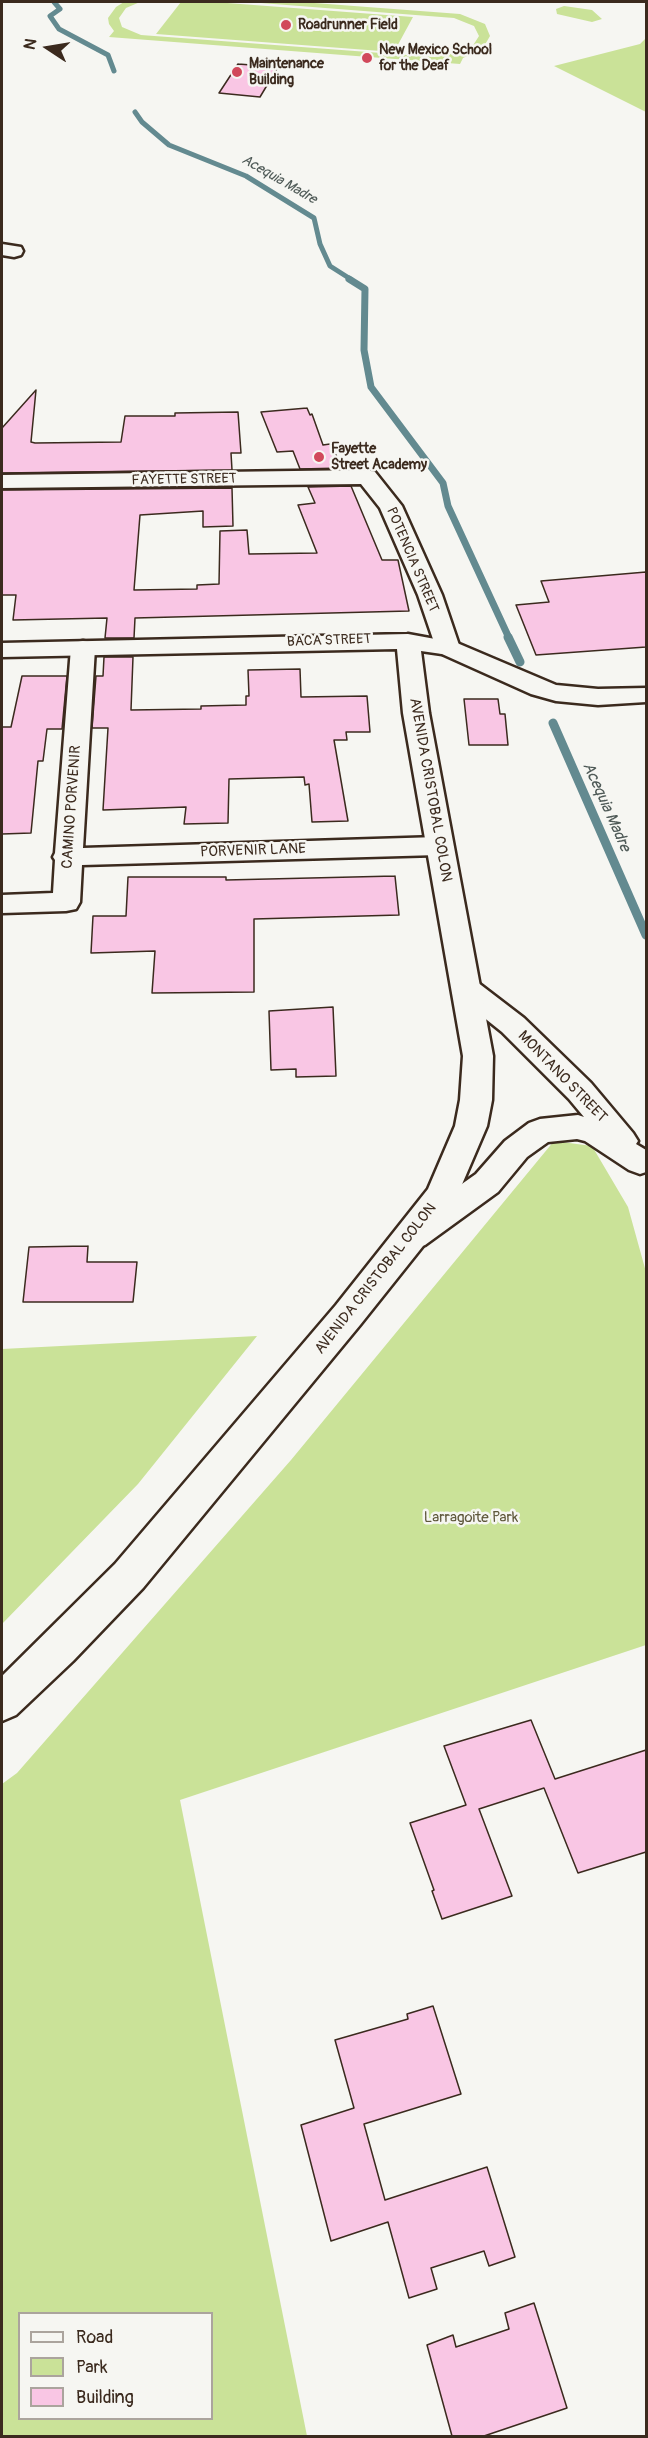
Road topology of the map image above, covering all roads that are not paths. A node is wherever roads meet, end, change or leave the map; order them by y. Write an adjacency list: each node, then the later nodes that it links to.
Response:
1 (367, 477): 2 (street, FAYETTE STREET); 5 (street, POTENCIA STREET)
2 (2, 482)
3 (408, 641): 4 (street, BACA STREET); 5 (street, BACA STREET); 8 (street, AVENIDA CRISTOBAL COLON)
4 (83, 648): 6 (street, BACA STREET); 9 (street, CAMINO PORVENIR)
5 (448, 648): 7 (street, BACA STREET)
6 (2, 650)
7 (646, 695)
8 (438, 846): 9 (street, PORVENIR LANE); 11 (street, AVENIDA CRISTOBAL COLON)
9 (68, 856): 10 (street, CAMINO PORVENIR)
10 (2, 904)
11 (468, 989): 12 (street, MONTANO STREET); 13 (street, AVENIDA CRISTOBAL COLON)
12 (643, 1168): 13 (street)
13 (411, 1238): 14 (street, AVENIDA CRISTOBAL COLON)
14 (2, 1702)

